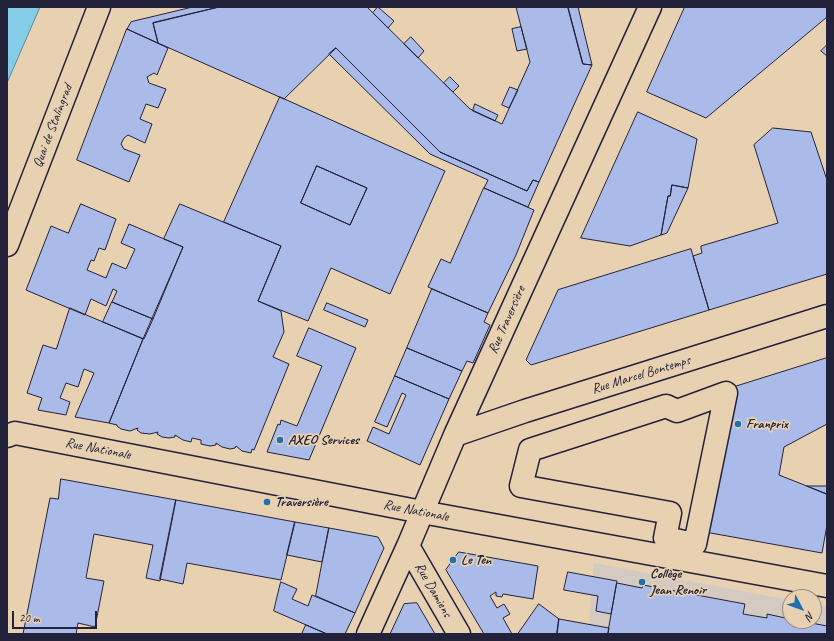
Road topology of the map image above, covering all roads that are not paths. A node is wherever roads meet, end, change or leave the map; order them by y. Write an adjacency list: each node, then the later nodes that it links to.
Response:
1 (99, 7): 3 (street, Quai de Stalingrad)
2 (650, 7): 5 (street, Rue Traversière)
3 (7, 244)
4 (827, 316): 5 (street, Rue Marcel Bontemps)
5 (455, 434): 7 (street, Rue Traversière)
6 (7, 436): 7 (street, Rue Nationale)
7 (422, 512): 9 (street, Rue Traversière); 10 (street, Rue Nationale)
8 (695, 544): 8 (street)
9 (408, 546): 11 (street, Rue Traversière); 12 (street, Rue Damiens)
10 (827, 586)
11 (368, 634)
12 (459, 634)

